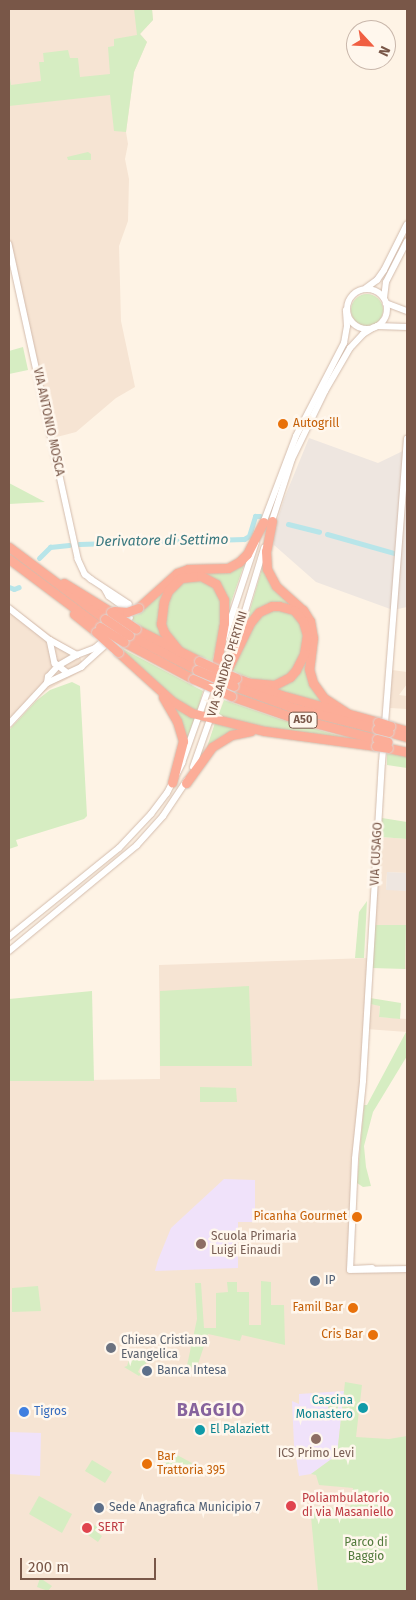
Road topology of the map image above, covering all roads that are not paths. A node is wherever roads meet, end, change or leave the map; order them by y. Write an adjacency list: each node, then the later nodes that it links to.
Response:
1 (407, 224): 4 (main road)
2 (407, 241): 5 (main road)
3 (9, 244): 17 (street, VIA ANTONIO MOSCA)
4 (366, 288): 5 (main road); 6 (main road)
5 (385, 300): 7 (street); 8 (main road)
6 (346, 310): 8 (main road); 11 (main road, VIA SANDRO PERTINI)
7 (407, 311)
8 (376, 327): 9 (street); 11 (main road, VIA SANDRO PERTINI)
9 (406, 327)
10 (407, 439): 13 (street, VIA CUSAGO)
11 (268, 521): 19 (highway, bridge); 24 (main road, VIA SANDRO PERTINI); 27 (main road, VIA SANDRO PERTINI); 34 (highway)
12 (407, 541): 13 (street)
13 (400, 542): 51 (street, VIA CUSAGO)
14 (9, 547): 15 (highway, A50)
15 (17, 553): 19 (highway, A50); 19 (highway)
16 (9, 559): 19 (highway, A50)
17 (105, 589): 23 (street, VIA ANTONIO MOSCA); 26 (street, VIA ANTONIO MOSCA)
18 (9, 608): 21 (street)
19 (105, 620): 20 (highway, bridge); 20 (highway, A50, bridge); 33 (highway, bridge)
20 (130, 635): 22 (highway); 28 (highway, A50)
21 (50, 640): 23 (street); 25 (street)
22 (180, 652): 24 (highway); 28 (highway)
23 (77, 655): 25 (street); 26 (street)
24 (217, 661): 35 (main road, VIA SANDRO PERTINI)
25 (58, 666): 29 (street); 32 (street)
26 (81, 667): 29 (street)
27 (228, 668): 31 (highway); 36 (main road, VIA SANDRO PERTINI)
28 (196, 670): 30 (highway, bridge); 43 (highway, A50, bridge)
29 (68, 673): 32 (street)
30 (235, 682): 31 (highway); 38 (highway, A50)
31 (249, 682): 34 (highway)
32 (47, 683): 37 (street)
33 (154, 685): 35 (highway); 48 (highway)
34 (347, 712): 38 (highway)
35 (200, 716): 36 (highway); 48 (main road, VIA SANDRO PERTINI)
36 (211, 720): 40 (highway); 47 (main road, VIA SANDRO PERTINI)
37 (9, 724)
38 (378, 726): 39 (highway, A50, bridge)
39 (390, 729): 41 (highway); 42 (highway, A50)
40 (264, 731): 43 (highway); 47 (highway)
41 (407, 731)
42 (407, 737)
43 (376, 743): 44 (highway, A50, bridge)
44 (388, 745): 45 (highway, A50); 46 (highway)
45 (407, 747)
46 (407, 752)
47 (186, 782): 50 (main road, VIA SANDRO PERTINI)
48 (172, 783): 49 (main road, VIA SANDRO PERTINI)
49 (9, 938)
50 (9, 951)
51 (407, 1269)

